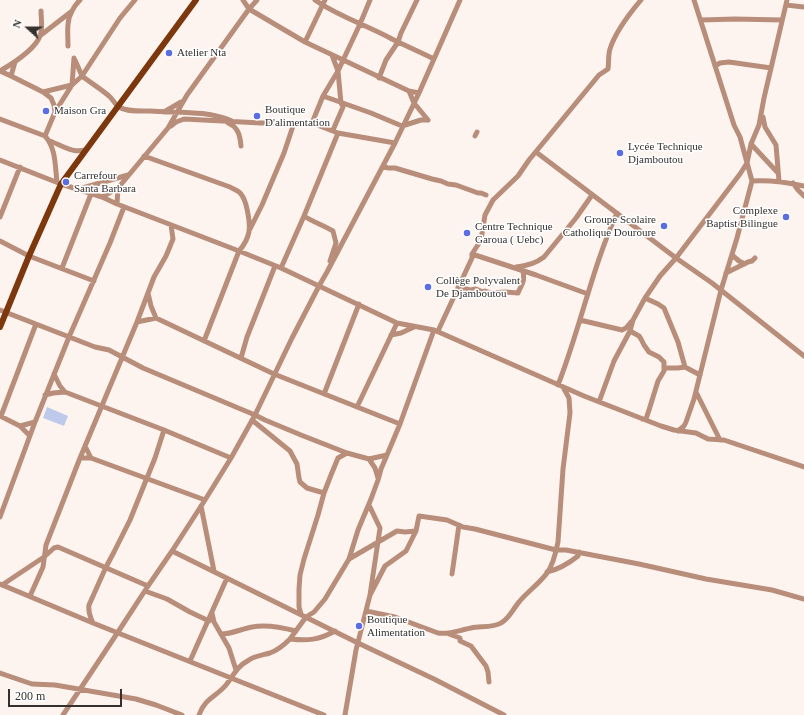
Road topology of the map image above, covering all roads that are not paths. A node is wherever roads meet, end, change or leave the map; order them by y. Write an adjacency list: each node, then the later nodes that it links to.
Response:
1 (80, 0): 17 (street)
2 (135, 0): 36 (street)
3 (196, 0): 46 (main road)
4 (243, 0): 15 (street)
5 (257, 0): 15 (street)
6 (315, 0): 13 (street)
7 (370, 0): 20 (street)
8 (417, 0): 21 (street)
9 (460, 0): 28 (street)
10 (641, 0): 65 (street)
11 (694, 0): 18 (street)
12 (787, 2): 14 (street); 19 (street)
13 (324, 3): 20 (street); 24 (street)
14 (804, 7)
15 (250, 9): 24 (street); 43 (street)
16 (41, 11): 22 (street)
17 (72, 11): 22 (street); 26 (street)
18 (701, 20): 19 (street); 31 (street)
19 (782, 20): 32 (street)
20 (360, 24): 23 (street); 29 (street)
21 (402, 32): 23 (street); 25 (street)
22 (41, 35): 30 (street)
23 (393, 39): 25 (street)
24 (305, 42): 27 (street)
25 (398, 42): 28 (street); 37 (street)
26 (68, 46)
27 (332, 55): 29 (street); 34 (street)
28 (434, 59): 41 (street)
29 (342, 60): 34 (street); 37 (street)
30 (15, 62): 33 (street); 35 (street)
31 (715, 66): 32 (street); 68 (street)
32 (771, 68): 50 (street)
33 (0, 71): 35 (street)
34 (338, 71): 42 (street); 44 (street)
35 (11, 76): 40 (street)
36 (82, 76): 38 (street); 38 (street); 46 (street)
37 (379, 78): 39 (street)
38 (72, 85): 40 (street); 47 (street)
39 (408, 91): 41 (street); 45 (street)
40 (43, 92): 47 (street)
41 (419, 93): 45 (street)
42 (323, 96): 44 (street); 55 (street)
43 (182, 102): 48 (street); 49 (street)
44 (341, 103): 56 (street); 58 (street)
45 (414, 103): 56 (street); 56 (street)
46 (118, 107): 48 (street); 64 (main road)
47 (55, 112): 59 (street)
48 (163, 112): 49 (street)
49 (176, 112): 53 (street); 57 (street)
50 (762, 114): 62 (street); 71 (street)
51 (0, 119): 59 (street)
52 (225, 122): 53 (street); 57 (street); 63 (street)
53 (236, 122): 54 (street)
54 (294, 123): 55 (street); 91 (street)
55 (312, 123): 58 (street)
56 (402, 126): 61 (street)
57 (168, 128): 66 (street)
58 (336, 132): 61 (street); 88 (street)
59 (45, 136): 60 (street)
60 (50, 142): 64 (street); 75 (street)
61 (395, 142): 69 (street)
62 (751, 144): 68 (street); 71 (street)
63 (241, 146)
64 (87, 149): 75 (main road)
65 (536, 152): 82 (street); 94 (street)
66 (144, 156): 72 (street); 91 (street)
67 (0, 160): 70 (street)
68 (747, 163): 73 (street); 97 (street)
69 (382, 166): 81 (street); 105 (street)
70 (20, 167): 75 (street); 89 (street)
71 (778, 173): 74 (street)
72 (129, 174): 78 (street); 79 (street)
73 (752, 181): 74 (street); 95 (street)
74 (780, 181): 76 (street)
75 (59, 183): 79 (street); 96 (main road)
76 (793, 183): 77 (street); 83 (street)
77 (804, 186)
78 (118, 188): 84 (street); 85 (street)
79 (79, 189): 80 (street)
80 (91, 194): 84 (street); 101 (street)
81 (486, 194)
82 (592, 195): 87 (street); 103 (street)
83 (804, 196)
84 (102, 197): 85 (street)
85 (117, 204): 86 (street)
86 (124, 207): 90 (street); 107 (street)
87 (616, 213): 97 (street); 112 (street)
88 (304, 216): 102 (street); 105 (street)
89 (0, 217)
90 (171, 225): 93 (street); 111 (street)
91 (250, 229): 93 (street)
92 (0, 241): 96 (street)
93 (239, 251): 100 (street); 128 (street)
94 (472, 254): 103 (street); 109 (street)
95 (732, 255): 99 (street); 106 (street)
96 (29, 256): 101 (street); 115 (main road)
97 (676, 258): 110 (street); 113 (street)
98 (756, 258): 99 (street)
99 (745, 264): 106 (street)
100 (275, 266): 102 (street); 131 (street)
101 (62, 268): 107 (street)
102 (281, 268): 108 (street)
103 (513, 268): 104 (street)
104 (523, 271): 109 (street); 112 (street)
105 (328, 272): 108 (street)
106 (726, 273): 110 (street)
107 (94, 281): 127 (street)
108 (319, 286): 114 (street); 135 (street)
109 (458, 287): 124 (street)
110 (721, 290): 130 (street); 136 (street)
111 (148, 292): 116 (street); 119 (street)
112 (588, 294): 117 (street)
113 (645, 298): 118 (street); 132 (street)
114 (359, 304): 120 (street); 140 (street)
115 (3, 311): 121 (street); 122 (main road)
116 (156, 318): 119 (street); 128 (street)
117 (580, 320): 118 (street); 137 (street)
118 (633, 320): 125 (street)
119 (137, 322): 129 (street)
120 (397, 323): 123 (street); 124 (street); 126 (street)
121 (36, 324): 127 (street); 148 (street)
122 (0, 327)
123 (414, 328): 124 (street); 126 (street)
124 (436, 330): 137 (street); 152 (street)
125 (630, 331): 133 (street); 142 (street)
126 (391, 335): 145 (street)
127 (69, 337): 129 (street); 134 (street)
128 (204, 341): 131 (street)
129 (122, 356): 144 (street); 146 (street)
130 (804, 356)
131 (241, 358): 135 (street)
132 (685, 367): 133 (street); 136 (street)
133 (665, 368): 149 (street)
134 (54, 374): 138 (street); 141 (street)
135 (274, 374): 140 (street); 146 (street)
136 (700, 375): 139 (street)
137 (561, 386): 142 (street); 179 (street)
138 (65, 392): 141 (street); 143 (street)
139 (696, 392): 155 (street); 157 (street)
140 (324, 394): 145 (street)
141 (45, 396): 151 (street)
142 (599, 402): 149 (street)
143 (92, 403): 144 (street); 147 (street)
144 (102, 406): 147 (street); 154 (street)
145 (358, 407): 152 (street)
146 (255, 414): 150 (street); 159 (street)
147 (98, 415): 158 (street)
148 (1, 416): 153 (street)
149 (642, 419): 155 (street)
150 (252, 420): 164 (street); 170 (street)
151 (35, 422): 153 (street); 156 (street)
152 (400, 424): 161 (street)
153 (20, 426): 156 (street)
154 (164, 430): 164 (street); 168 (street)
155 (678, 431): 157 (street)
156 (29, 435): 174 (street)
157 (720, 440): 167 (street)
158 (85, 446): 162 (street); 163 (street)
159 (334, 448): 160 (street); 165 (street)
160 (347, 452): 165 (street); 166 (street)
161 (387, 455): 166 (street); 169 (street)
162 (80, 458): 163 (street); 182 (street)
163 (91, 458): 168 (street)
164 (231, 458): 171 (street)
165 (338, 458): 170 (street)
166 (369, 459): 169 (street)
167 (804, 467)
168 (146, 479): 171 (street); 184 (street)
169 (378, 480): 172 (street)
170 (324, 493): 196 (street)
171 (205, 500): 173 (street)
172 (369, 504): 178 (street); 183 (street)
173 (201, 506): 180 (street); 185 (street)
174 (2, 507): 175 (street)
175 (0, 517)
176 (459, 525): 177 (street); 179 (street); 187 (street)
177 (416, 531): 178 (street); 191 (street)
178 (378, 542): 183 (street); 191 (street)
179 (556, 550): 181 (street); 186 (street)
180 (172, 552): 185 (street); 190 (street)
181 (579, 552): 186 (street); 193 (street)
182 (44, 557): 184 (street); 189 (street); 192 (street)
183 (349, 559): 197 (street)
184 (106, 567): 190 (street); 199 (street)
185 (214, 572): 188 (street)
186 (547, 572): 203 (street)
187 (452, 574)
188 (227, 578): 195 (street); 196 (street)
189 (1, 584): 192 (street)
190 (147, 589): 198 (street); 202 (street)
191 (370, 595): 194 (street)
192 (30, 596): 199 (street)
193 (804, 598)
194 (366, 611): 203 (street); 206 (street)
195 (212, 612): 198 (street); 204 (street)
196 (301, 614): 197 (street)
197 (306, 617): 200 (street); 201 (street)
198 (209, 621): 207 (street)
199 (93, 623): 202 (street)
200 (296, 631): 204 (street); 205 (street)
201 (335, 631): 205 (street); 206 (street)
202 (118, 632): 207 (street); 212 (street)
203 (448, 633): 211 (street)
204 (221, 634): 208 (street)
205 (290, 639): 208 (street)
206 (358, 643): 217 (street); 218 (street)
207 (190, 661): 210 (street)
208 (236, 670): 210 (street)
209 (0, 673): 212 (street)
210 (231, 678): 215 (street); 216 (street)
211 (488, 682)
212 (80, 689): 213 (street); 214 (street)
213 (63, 715)
214 (182, 715)
215 (199, 715)
216 (324, 715)
217 (345, 715)
218 (504, 715)

